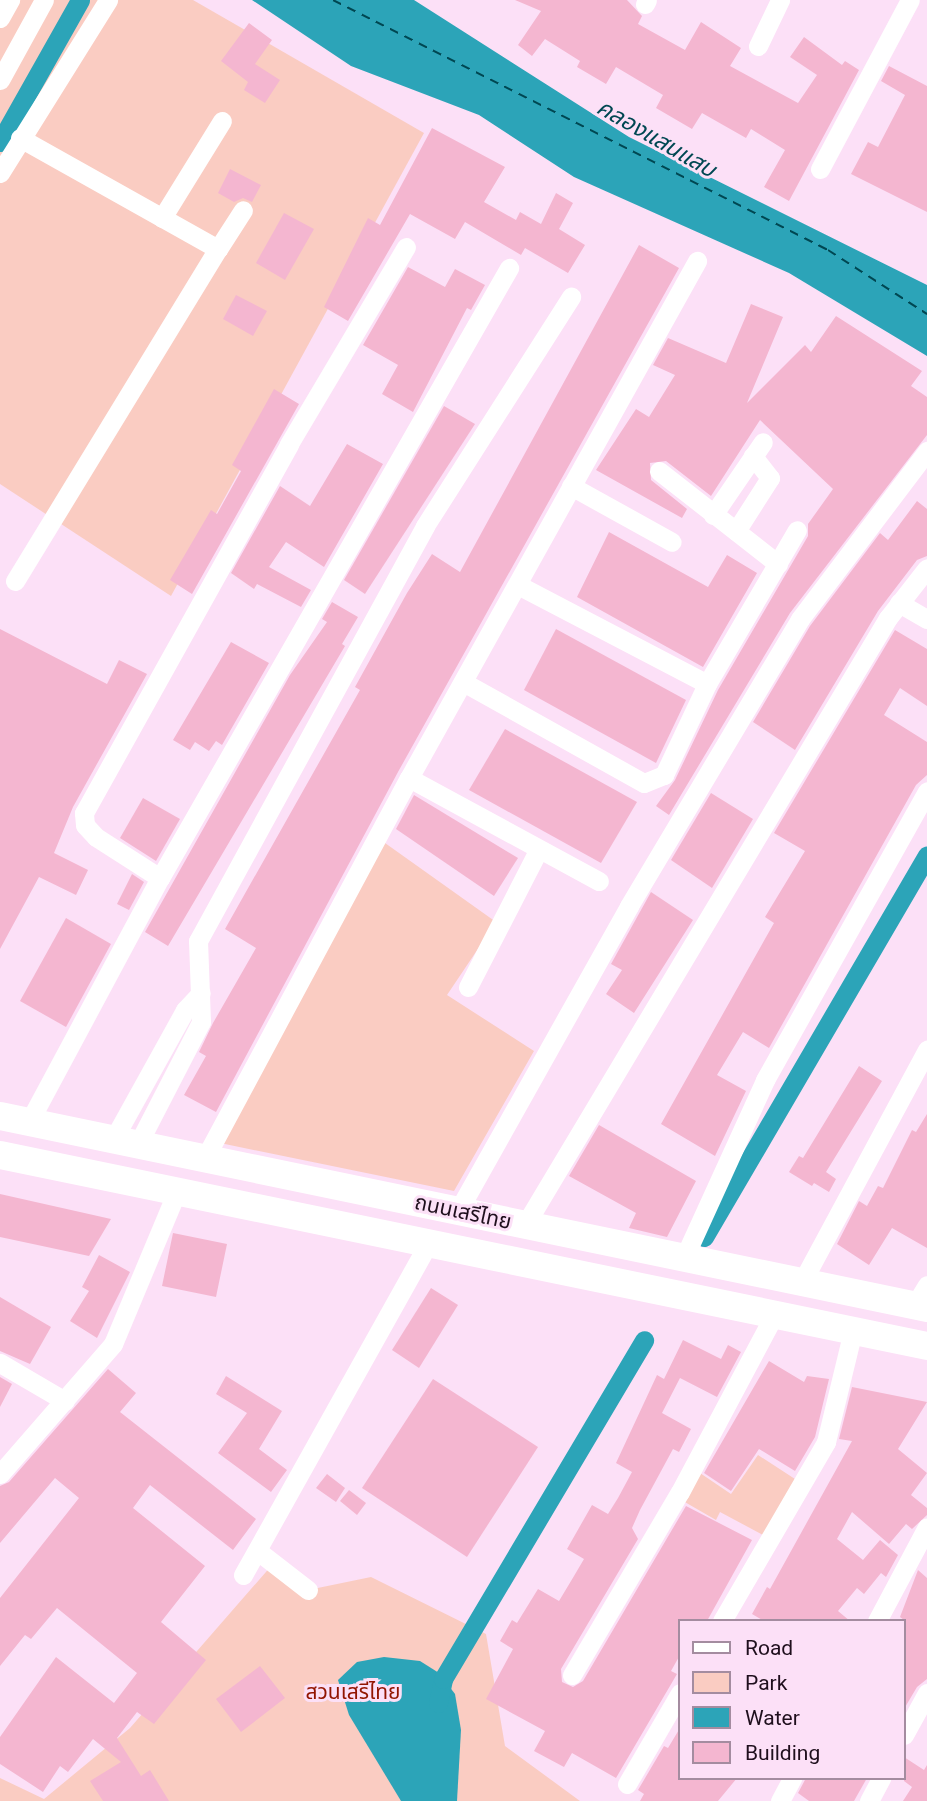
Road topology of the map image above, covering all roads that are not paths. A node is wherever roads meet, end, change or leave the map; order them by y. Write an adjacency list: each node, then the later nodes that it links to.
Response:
1 (10, 0): 6 (street)
2 (44, 0): 8 (street)
3 (108, 0): 10 (street)
4 (780, 0): 7 (street)
5 (910, 0): 11 (street)
6 (0, 18)
7 (758, 46)
8 (0, 80)
9 (222, 121): 14 (street)
10 (20, 138): 12 (street); 14 (street)
11 (820, 169)
12 (0, 173)
13 (243, 210): 16 (street)
14 (162, 218): 16 (street)
15 (406, 247): 38 (street)
16 (218, 249): 29 (street)
17 (697, 261): 22 (street)
18 (509, 268): 38 (street)
19 (571, 297): 41 (street)
20 (927, 451): 51 (street)
21 (659, 471): 23 (street)
22 (571, 486): 26 (street); 30 (street)
23 (713, 515): 25 (street); 25 (street)
24 (797, 530): 27 (street)
25 (736, 531): 27 (street)
26 (672, 542)
27 (778, 564): 34 (street)
28 (927, 568): 31 (street)
29 (15, 581)
30 (518, 585): 33 (street); 34 (street)
31 (900, 603): 32 (street); 52 (street)
32 (927, 619)
33 (463, 681): 34 (street); 35 (street)
34 (707, 684)
35 (409, 778): 37 (street); 49 (street)
36 (927, 791): 54 (street)
37 (539, 849): 39 (street); 40 (street)
38 (160, 878): 46 (street)
39 (599, 881)
40 (468, 986)
41 (201, 993): 43 (street); 44 (street)
42 (927, 1050): 55 (street)
43 (144, 1086): 44 (street); 47 (street)
44 (162, 1095): 47 (street)
45 (0, 1116): 46 (main road, ถนนเสรีไทย)
46 (29, 1122): 47 (main road, ถนนเสรีไทย)
47 (126, 1142): 49 (main road, ถนนเสรีไทย)
48 (0, 1155): 50 (main road, ถนนเสรีไทย)
49 (205, 1158): 51 (main road, ถนนเสรีไทย)
50 (177, 1191): 53 (main road, ถนนเสรีไทย); 61 (street)
51 (458, 1211): 52 (main road, ถนนเสรีไทย)
52 (525, 1225): 54 (main road, ถนนเสรีไทย)
53 (430, 1241): 57 (main road, ถนนเสรีไทย); 64 (street)
54 (684, 1258): 55 (main road, ถนนเสรีไทย)
55 (802, 1282): 56 (main road, ถนนเสรีไทย)
56 (923, 1299)
57 (775, 1314): 58 (main road, ถนนเสรีไทย); 69 (street)
58 (853, 1330): 59 (main road, ถนนเสรีไทย); 67 (street)
59 (927, 1346)
60 (0, 1363): 61 (street)
61 (65, 1401): 62 (street)
62 (0, 1474)
63 (927, 1527): 68 (street)
64 (259, 1552): 65 (street); 66 (street)
65 (243, 1575)
66 (308, 1590)
67 (723, 1619)
68 (878, 1619)
69 (572, 1675)
70 (927, 1693): 72 (street)
71 (678, 1696): 75 (street)
72 (906, 1731)
73 (791, 1780): 76 (street)
74 (880, 1780): 77 (street)
75 (627, 1783)
76 (780, 1801)
77 (869, 1801)

